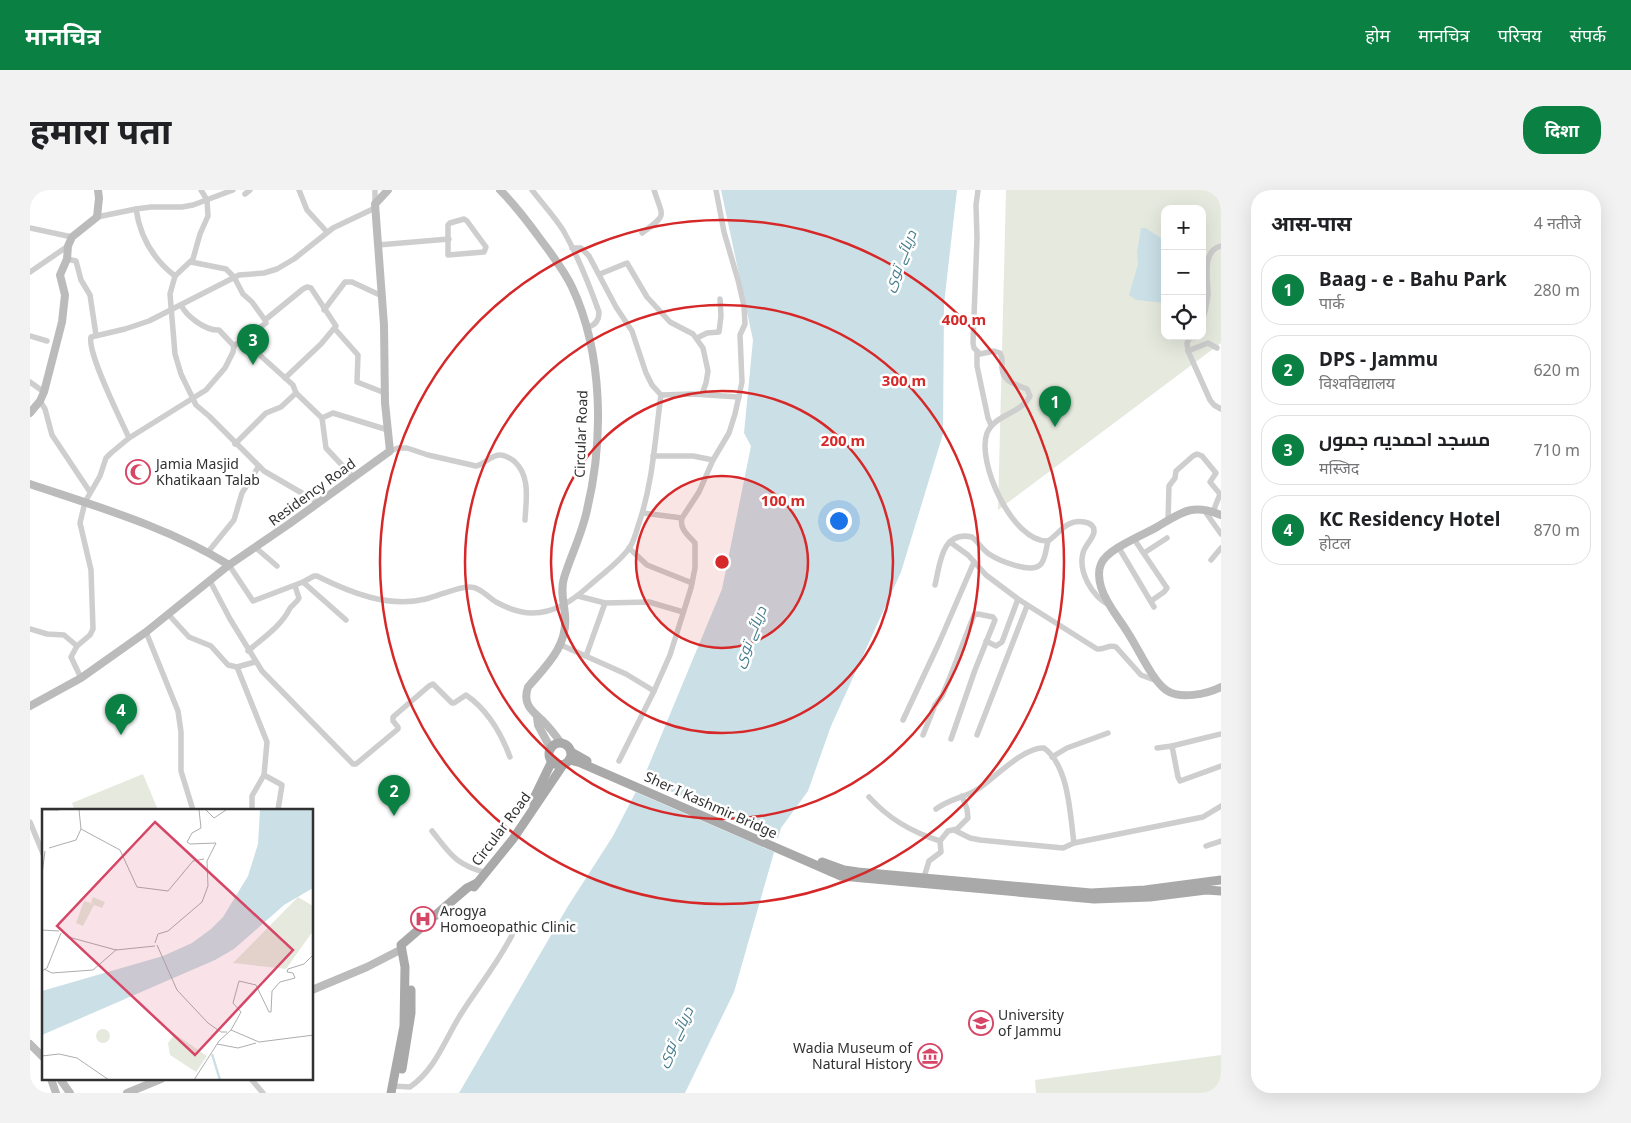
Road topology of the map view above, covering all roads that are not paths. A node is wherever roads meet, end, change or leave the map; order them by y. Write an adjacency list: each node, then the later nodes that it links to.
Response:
1 (98, 190): 15 (main road)
2 (201, 190): 12 (street)
3 (233, 190): 12 (street)
4 (299, 190): 17 (street)
5 (375, 190): 13 (street)
6 (388, 190): 13 (main road)
7 (500, 190): 38 (main road, Circular Road)
8 (532, 190): 24 (street)
9 (654, 190): 18 (street)
10 (716, 190): 57 (street)
11 (978, 190): 49 (street)
12 (207, 200): 14 (street); 26 (street)
13 (375, 206): 17 (street); 21 (main road)
14 (136, 209): 15 (street); 29 (street)
15 (96, 217): 19 (main road)
16 (30, 228): 19 (street)
17 (327, 232): 30 (street)
18 (642, 233)
19 (72, 238): 22 (main road)
20 (449, 239): 20 (street); 21 (street)
21 (378, 244): 31 (main road)
22 (68, 246): 25 (main road); 27 (street)
23 (1221, 246): 34 (street)
24 (572, 248): 28 (street); 38 (street)
25 (67, 259): 40 (street); 52 (main road)
26 (190, 262): 29 (street); 30 (street)
27 (30, 272)
28 (600, 274): 42 (street); 56 (street)
29 (175, 276): 35 (street)
30 (234, 277): 33 (street); 37 (street)
31 (382, 296): 36 (street); 54 (main road)
32 (720, 299): 42 (street)
33 (181, 305): 35 (street); 46 (street)
34 (1206, 307)
35 (172, 310): 40 (street); 58 (street)
36 (324, 310): 37 (street); 39 (street)
37 (265, 320): 43 (street)
38 (588, 327): 106 (main road, Circular Road)
39 (334, 329): 50 (street); 54 (street)
40 (96, 335): 65 (street)
41 (30, 336): 45 (street)
42 (697, 338): 55 (street)
43 (243, 340): 46 (street); 50 (street)
44 (1189, 340): 48 (street)
45 (47, 341)
46 (234, 346): 58 (street)
47 (1217, 348): 48 (street)
48 (1188, 351): 60 (street)
49 (977, 352): 63 (street); 63 (street)
50 (285, 378): 53 (street)
51 (30, 382): 52 (street)
52 (44, 392): 59 (main road)
53 (296, 393): 62 (street); 66 (street)
54 (385, 393): 64 (main road)
55 (702, 394): 56 (street); 57 (street)
56 (661, 395): 68 (street)
57 (739, 397): 69 (street)
58 (192, 399): 65 (street); 66 (street)
59 (40, 401): 61 (main road); 73 (street)
60 (1221, 409)
61 (30, 413)
62 (322, 418): 64 (street); 71 (street)
63 (992, 425): 85 (street)
64 (388, 430): 67 (main road)
65 (129, 438): 73 (street)
66 (235, 444): 70 (street)
67 (390, 451): 71 (main road, Residency Road); 80 (street)
68 (653, 456): 69 (street); 77 (street)
69 (713, 460): 79 (street)
70 (259, 466): 75 (street); 91 (street)
71 (354, 478): 75 (main road, Residency Road)
72 (30, 484): 74 (main road)
73 (90, 492): 74 (street)
74 (84, 502): 91 (main road); 117 (street)
75 (319, 503): 87 (main road, Residency Road)
76 (1204, 510): 78 (main road); 81 (main road); 82 (street)
77 (643, 513): 79 (street); 88 (street)
78 (1217, 514): 81 (street)
79 (682, 518): 99 (street)
80 (525, 520)
81 (1168, 521): 84 (main road)
82 (1221, 534)
83 (1167, 538): 92 (street)
84 (1134, 540): 89 (main road); 92 (street)
85 (1048, 541): 86 (street); 108 (street)
86 (950, 542): 94 (street); 100 (street)
87 (256, 547): 95 (main road, Residency Road); 96 (street)
88 (630, 548): 99 (street); 102 (street)
89 (1118, 548): 104 (street); 108 (main road)
90 (1221, 548): 93 (street)
91 (208, 552): 95 (main road)
92 (1144, 553): 104 (street)
93 (1211, 560)
94 (974, 562): 103 (street); 128 (street)
95 (229, 565): 97 (main road, Residency Road); 101 (street)
96 (277, 566)
97 (210, 581): 111 (main road, Residency Road); 118 (street)
98 (303, 582): 101 (street); 106 (street); 112 (street)
99 (692, 583): 110 (street)
100 (935, 585)
101 (295, 586): 118 (street)
102 (578, 596): 105 (street); 106 (street)
103 (1018, 600): 107 (street); 115 (street)
104 (1151, 601): 109 (street)
105 (605, 604): 110 (street); 119 (street)
106 (563, 606): 116 (main road, Circular Road)
107 (1027, 606): 123 (street); 132 (street)
108 (1110, 606): 123 (main road)
109 (1154, 607)
110 (683, 612): 125 (street)
111 (168, 614): 114 (main road, Residency Road); 121 (street)
112 (346, 620)
113 (30, 629): 117 (street)
114 (146, 632): 122 (main road, Residency Road); 149 (street)
115 (986, 641): 131 (street); 133 (street)
116 (561, 645): 119 (street); 127 (main road)
117 (77, 646): 122 (street)
118 (248, 651): 120 (street)
119 (586, 656): 125 (street)
120 (255, 662): 121 (street); 138 (street)
121 (237, 667): 144 (street)
122 (80, 678): 126 (main road, Residency Road)
123 (1158, 680): 124 (main road)
124 (1221, 687)
125 (654, 691): 142 (street)
126 (32, 702)
127 (537, 717): 134 (main road); 137 (main road)
128 (903, 720)
129 (1108, 733): 139 (street)
130 (1221, 734): 135 (street)
131 (923, 735)
132 (977, 735)
133 (951, 739)
134 (562, 743): 137 (main road); 140 (main road)
135 (1172, 746): 136 (street); 143 (street)
136 (1157, 748)
137 (551, 749): 141 (main road)
138 (510, 757)
139 (1052, 757): 145 (street); 158 (street)
140 (568, 759): 141 (main road); 147 (main road, Circular Road); 161 (main road, Sher I Kashmir Bridge)
141 (552, 761): 147 (main road)
142 (619, 761)
143 (1221, 766)
144 (264, 775): 150 (street); 151 (street)
145 (962, 796): 152 (street); 154 (street)
146 (869, 797): 156 (street)
147 (534, 806): 162 (main road, Circular Road)
148 (1221, 806): 158 (street)
149 (192, 809)
150 (252, 809)
151 (278, 809)
152 (936, 809)
153 (30, 822): 160 (street)
154 (954, 830): 156 (street); 158 (street)
155 (432, 831): 162 (street)
156 (943, 837): 163 (street)
157 (1221, 841): 159 (street)
158 (1074, 843)
159 (1206, 846)
160 (42, 851)
161 (831, 869): 163 (main road); 165 (main road)
162 (487, 873): 167 (main road, Circular Road)
163 (924, 877): 164 (main road)
164 (1221, 880)
165 (1221, 891)
166 (512, 935): 175 (street)
167 (404, 945): 168 (main road, Circular Road); 175 (main road)
168 (314, 989)
169 (30, 1044): 170 (main road)
170 (42, 1056)
171 (51, 1080): 176 (main road)
172 (61, 1080): 178 (main road)
173 (159, 1080): 179 (main road)
174 (252, 1080): 180 (street)
175 (395, 1090)
176 (56, 1093)
177 (63, 1093): 178 (main road)
178 (69, 1093)
179 (127, 1093)
180 (263, 1093)

